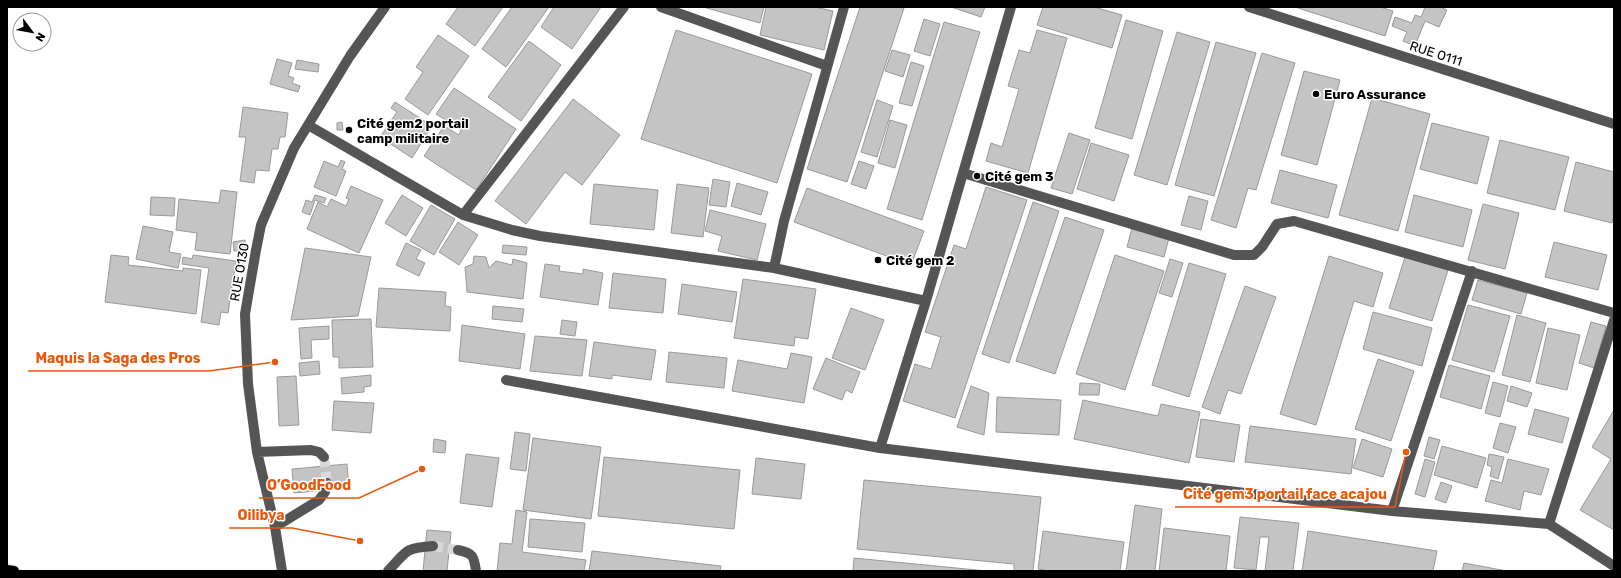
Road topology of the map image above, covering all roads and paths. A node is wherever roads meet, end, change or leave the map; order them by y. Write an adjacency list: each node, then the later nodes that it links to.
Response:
1 (385, 7): 9 (street, RUE O130)
2 (624, 7): 11 (street)
3 (660, 7): 7 (street)
4 (844, 7): 7 (street)
5 (1011, 7): 10 (street)
6 (1249, 7): 8 (street, RUE O111)
7 (828, 66): 12 (street)
8 (1614, 124)
9 (308, 125): 11 (street); 19 (street, RUE O130)
10 (963, 173): 13 (street); 14 (street)
11 (463, 214): 12 (street)
12 (774, 268): 14 (street)
13 (1472, 271): 15 (street); 22 (street)
14 (926, 301): 18 (street)
15 (1614, 313)
16 (1614, 320): 23 (street)
17 (506, 380): 18 (street)
18 (880, 448): 22 (street)
19 (257, 452): 20 (street); 24 (street, RUE O130)
20 (324, 457)
21 (327, 483): 24 (street)
22 (1392, 511): 23 (street)
23 (1549, 524): 27 (street)
24 (274, 527): 30 (street, RUE O130)
25 (433, 546): 31 (street)
26 (458, 550): 32 (street)
27 (1614, 566)
28 (7, 570): 29 (main road)
29 (14, 571)
30 (282, 571)
31 (388, 571)
32 (476, 571)

